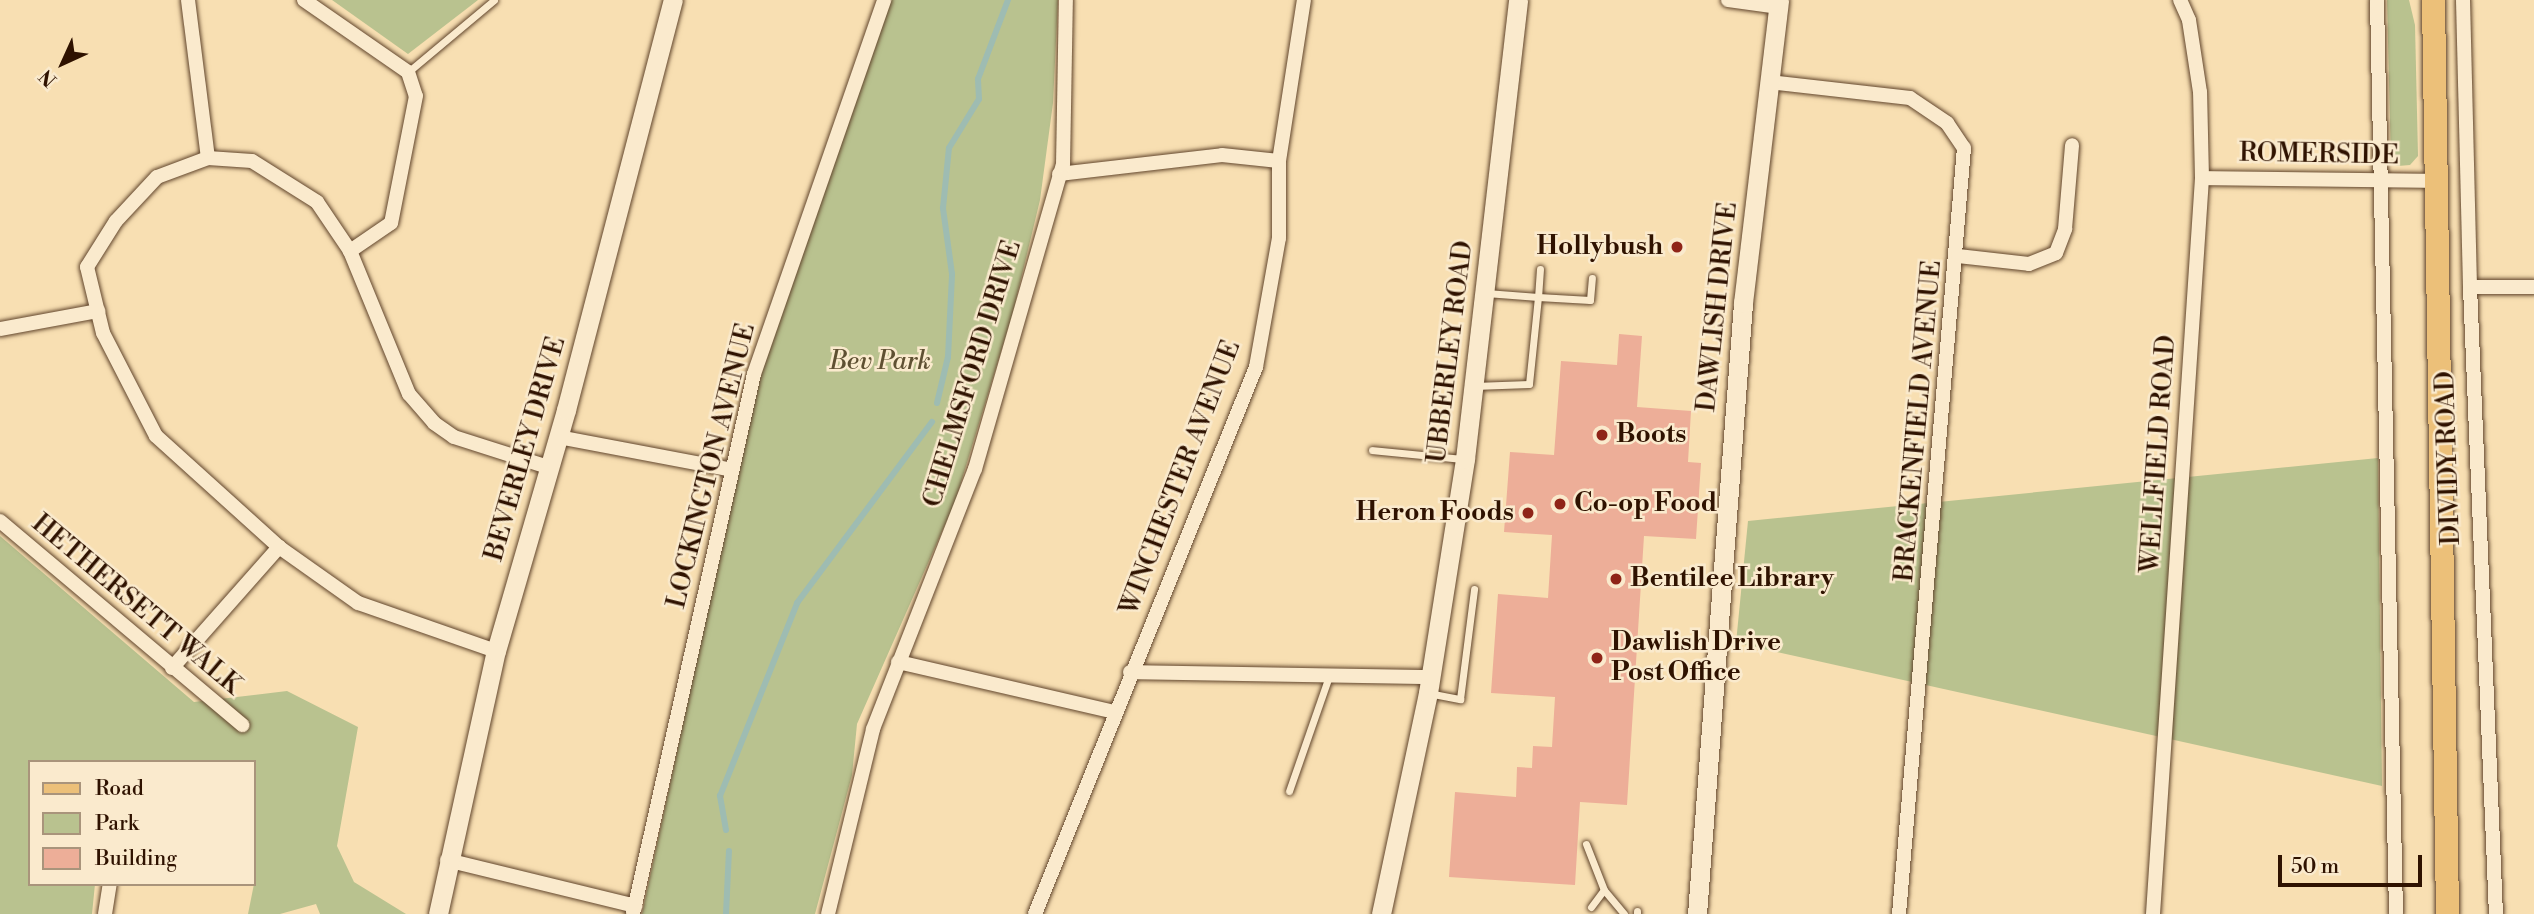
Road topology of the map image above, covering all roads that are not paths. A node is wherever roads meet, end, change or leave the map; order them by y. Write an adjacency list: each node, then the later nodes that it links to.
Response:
1 (188, 0): 18 (street)
2 (304, 0): 15 (street)
3 (495, 0): 15 (lane)
4 (673, 0): 35 (street, BEVERLEY DRIVE)
5 (884, 0): 39 (street, LOCKINGTON AVENUE)
6 (1066, 0): 20 (street, CHELMSFORD DRIVE)
7 (1304, 0): 19 (street, WINCHESTER AVENUE)
8 (1518, 0): 30 (street, UBBERLEY ROAD)
9 (1728, 0): 14 (street)
10 (2180, 0): 21 (street, WELLFIELD ROAD)
11 (2377, 0): 22 (street)
12 (2433, 0): 23 (main road, DIVIDY ROAD)
13 (2463, 0): 28 (street, DIVIDY ROAD)
14 (1779, 4): 16 (street, DAWLISH DRIVE)
15 (408, 72): 24 (street)
16 (1769, 82): 25 (street, BRACKENFIELD AVENUE); 64 (street, DAWLISH DRIVE)
17 (2072, 145): 25 (street)
18 (208, 158): 24 (street); 32 (street)
19 (1279, 161): 20 (street); 46 (street, WINCHESTER AVENUE)
20 (1059, 174): 44 (street, CHELMSFORD DRIVE)
21 (2202, 178): 22 (street, ROMERSIDE); 66 (street, WELLFIELD ROAD)
22 (2379, 181): 23 (street, ROMERSIDE); 67 (street)
23 (2437, 181): 68 (main road, DIVIDY ROAD)
24 (350, 251): 38 (street)
25 (1958, 256): 65 (street, BRACKENFIELD AVENUE)
26 (1541, 269): 31 (lane)
27 (1592, 278): 31 (lane)
28 (2469, 287): 29 (street); 69 (street, DIVIDY ROAD)
29 (2534, 287)
30 (1485, 293): 31 (lane); 34 (street, UBBERLEY ROAD)
31 (1538, 297): 34 (lane)
32 (98, 311): 33 (street); 41 (street)
33 (0, 330)
34 (1473, 386): 37 (street, UBBERLEY ROAD)
35 (558, 437): 38 (street, BEVERLEY DRIVE); 39 (street)
36 (1372, 450): 37 (lane)
37 (1465, 460): 48 (street, UBBERLEY ROAD)
38 (548, 467): 43 (street, BEVERLEY DRIVE)
39 (733, 470): 57 (street, LOCKINGTON AVENUE)
40 (0, 521): 45 (street, HETHERSETT WALK)
41 (279, 547): 43 (street); 45 (street)
42 (1474, 589): 48 (lane)
43 (496, 651): 53 (street, BEVERLEY DRIVE)
44 (898, 662): 49 (street); 60 (street, CHELMSFORD DRIVE)
45 (172, 668): 50 (street, HETHERSETT WALK)
46 (1130, 672): 47 (street); 49 (street, WINCHESTER AVENUE)
47 (1330, 675): 48 (street); 51 (lane)
48 (1429, 685): 62 (street, UBBERLEY ROAD)
49 (1115, 712): 61 (street, WINCHESTER AVENUE)
50 (242, 725)
51 (1289, 791)
52 (1586, 844): 55 (lane)
53 (447, 860): 57 (street); 59 (street, BEVERLEY DRIVE)
54 (110, 886): 58 (street)
55 (1604, 890): 56 (lane); 63 (lane)
56 (1591, 907)
57 (634, 910)
58 (105, 914)
59 (438, 914)
60 (828, 914)
61 (1035, 914)
62 (1381, 914)
63 (1624, 914)
64 (1697, 914)
65 (1899, 914)
66 (2153, 914)
67 (2396, 914)
68 (2448, 914)
69 (2496, 914)

